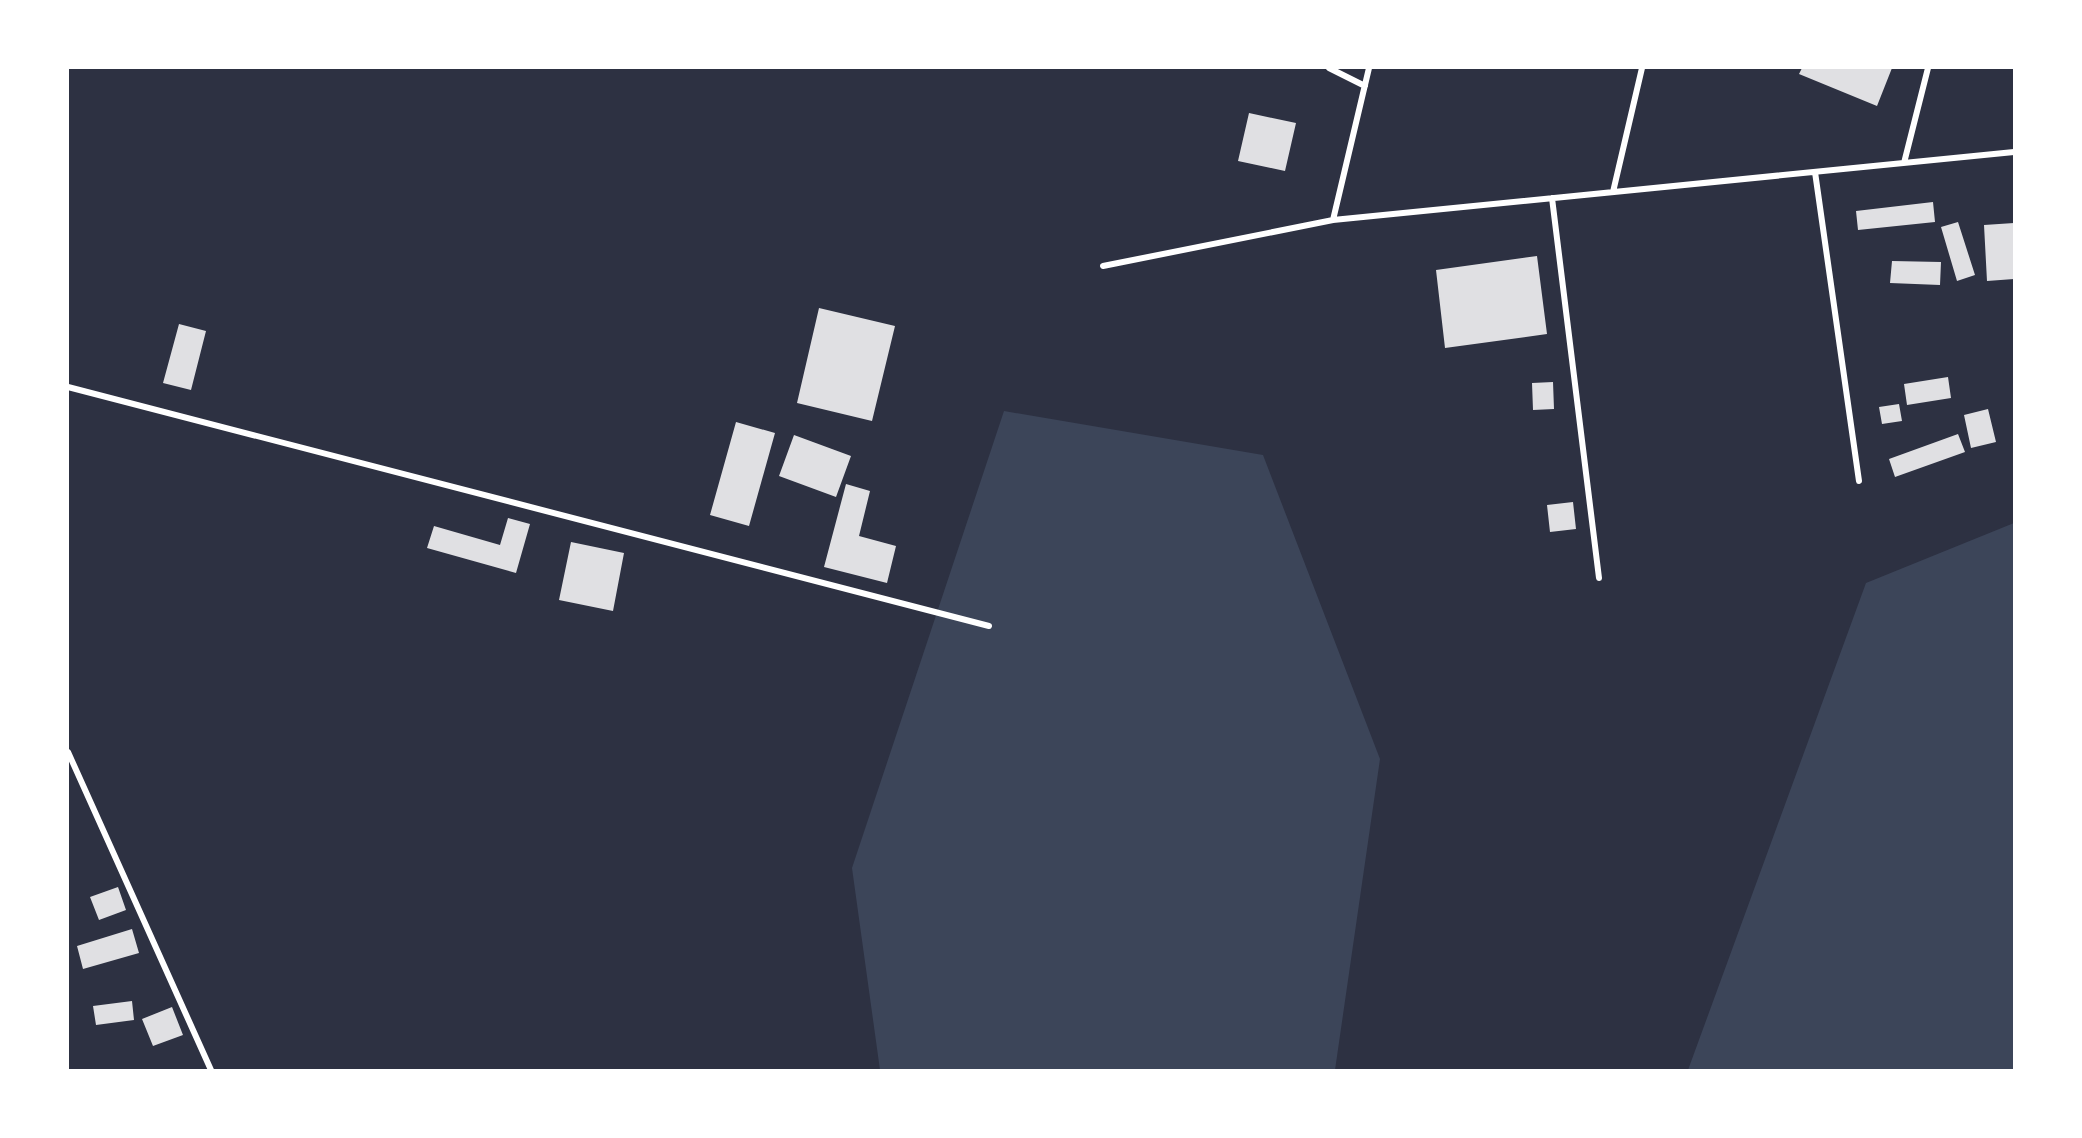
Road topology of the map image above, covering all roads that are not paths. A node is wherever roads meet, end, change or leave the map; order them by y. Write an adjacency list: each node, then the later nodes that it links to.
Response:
1 (1329, 68): 5 (street)
2 (1369, 68): 5 (street)
3 (1642, 68): 9 (street)
4 (1928, 68): 7 (street)
5 (1365, 86): 11 (street)
6 (2014, 152): 7 (street)
7 (1904, 163): 8 (street)
8 (1815, 172): 9 (street); 14 (street)
9 (1612, 192): 10 (street)
10 (1552, 198): 11 (street); 15 (street)
11 (1333, 220): 12 (street)
12 (1103, 266)
13 (68, 387): 16 (street)
14 (1859, 481)
15 (1599, 578)
16 (989, 626)
17 (68, 752): 18 (street)
18 (211, 1071)

